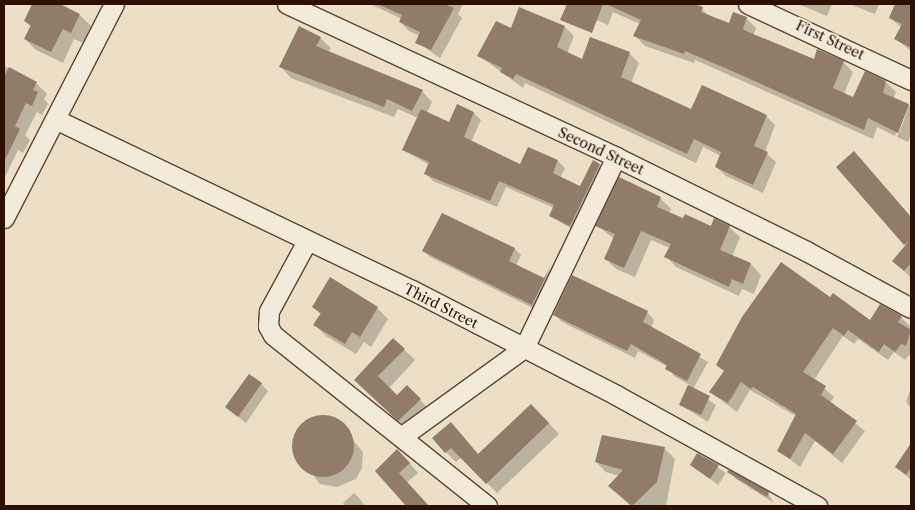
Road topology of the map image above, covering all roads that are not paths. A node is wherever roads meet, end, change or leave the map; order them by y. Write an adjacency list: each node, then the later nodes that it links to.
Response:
1 (114, 4): 5 (street)
2 (287, 4): 6 (street, Second Street)
3 (748, 4): 4 (street, First Street)
4 (911, 80)
5 (57, 120): 7 (street); 8 (street, Third Street)
6 (616, 158): 9 (street, Second Street); 10 (street)
7 (4, 218)
8 (307, 241): 10 (street, Third Street); 11 (street)
9 (911, 308)
10 (524, 348): 11 (street); 13 (street, Third Street)
11 (401, 437): 12 (street)
12 (487, 506)
13 (817, 506)

